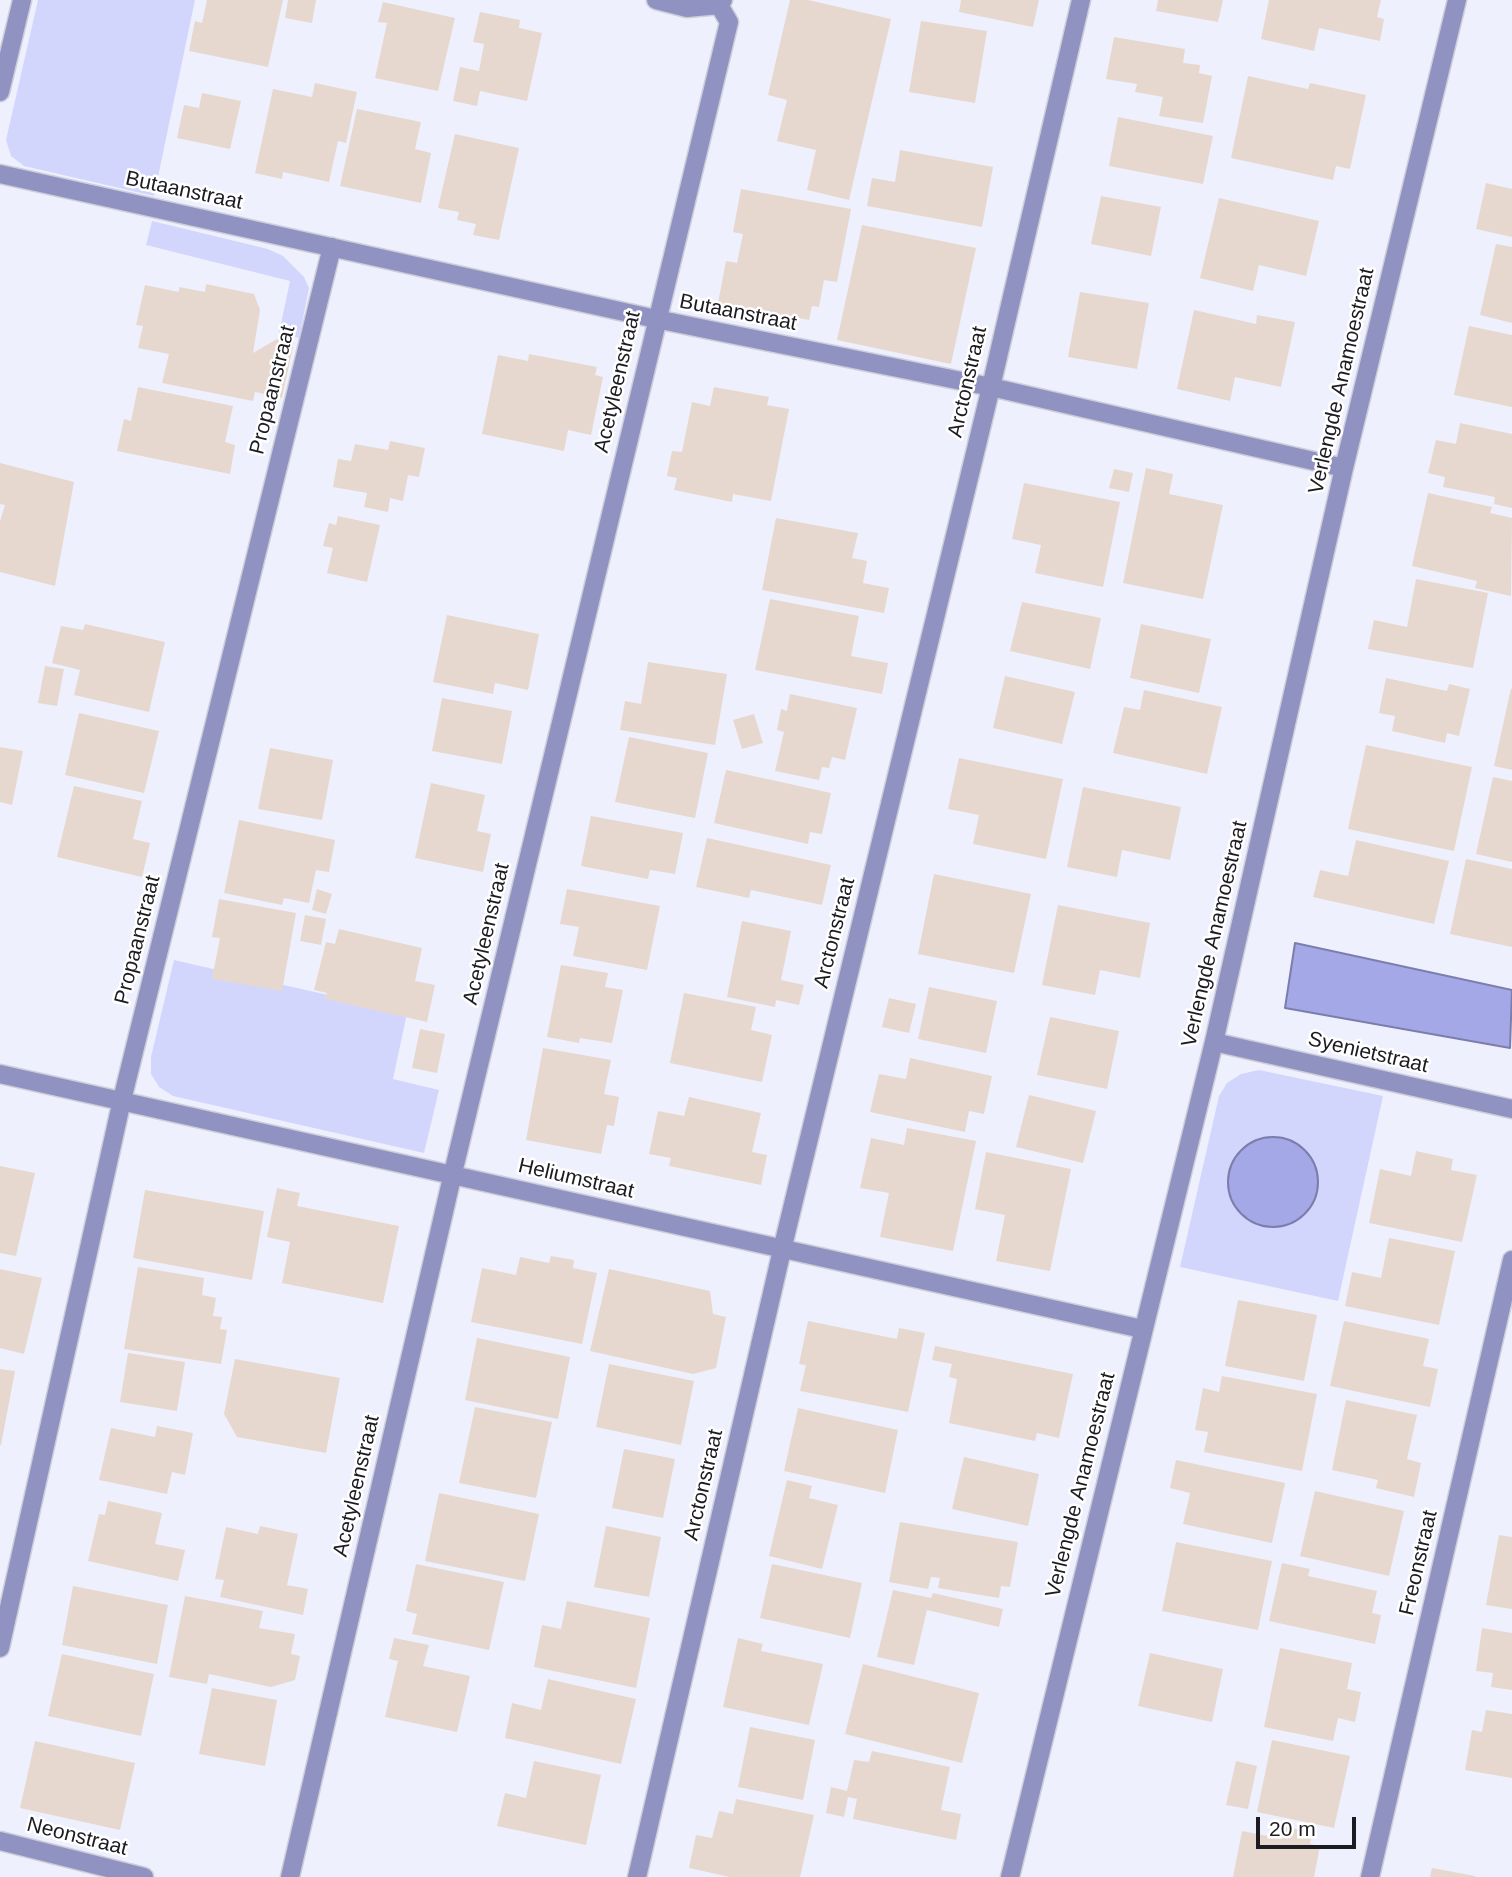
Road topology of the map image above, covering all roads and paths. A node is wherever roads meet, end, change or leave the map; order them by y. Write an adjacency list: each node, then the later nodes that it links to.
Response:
1 (22, 0): 6 (street)
2 (656, 0): 5 (street)
3 (1081, 0): 10 (street, Arctonstraat)
4 (1457, 0): 11 (street, Verlengde Anamoestraat)
5 (721, 3): 9 (street, Acetyleenstraat)
6 (0, 92)
7 (0, 174): 8 (street, Butaanstraat)
8 (332, 247): 9 (street, Butaanstraat); 14 (street, Propaanstraat)
9 (656, 319): 10 (street, Butaanstraat); 16 (street, Acetyleenstraat)
10 (991, 387): 11 (street, Butaanstraat); 17 (street, Arctonstraat)
11 (1344, 468): 12 (street, Verlengde Anamoestraat)
12 (1214, 1042): 15 (street, Syenietstraat); 19 (street, Verlengde Anamoestraat)
13 (0, 1074): 14 (street, Heliumstraat)
14 (122, 1100): 16 (street, Heliumstraat); 20 (street, Propaanstraat)
15 (1512, 1108)
16 (453, 1173): 17 (street, Heliumstraat); 23 (street, Acetyleenstraat)
17 (782, 1250): 19 (street, Heliumstraat); 24 (street, Arctonstraat)
18 (1512, 1260): 26 (street, Freonstraat)
19 (1142, 1329): 25 (street, Verlengde Anamoestraat)
20 (0, 1648)
21 (0, 1841): 22 (street, Neonstraat)
22 (144, 1877)
23 (290, 1877)
24 (637, 1877)
25 (1010, 1877)
26 (1370, 1877)

